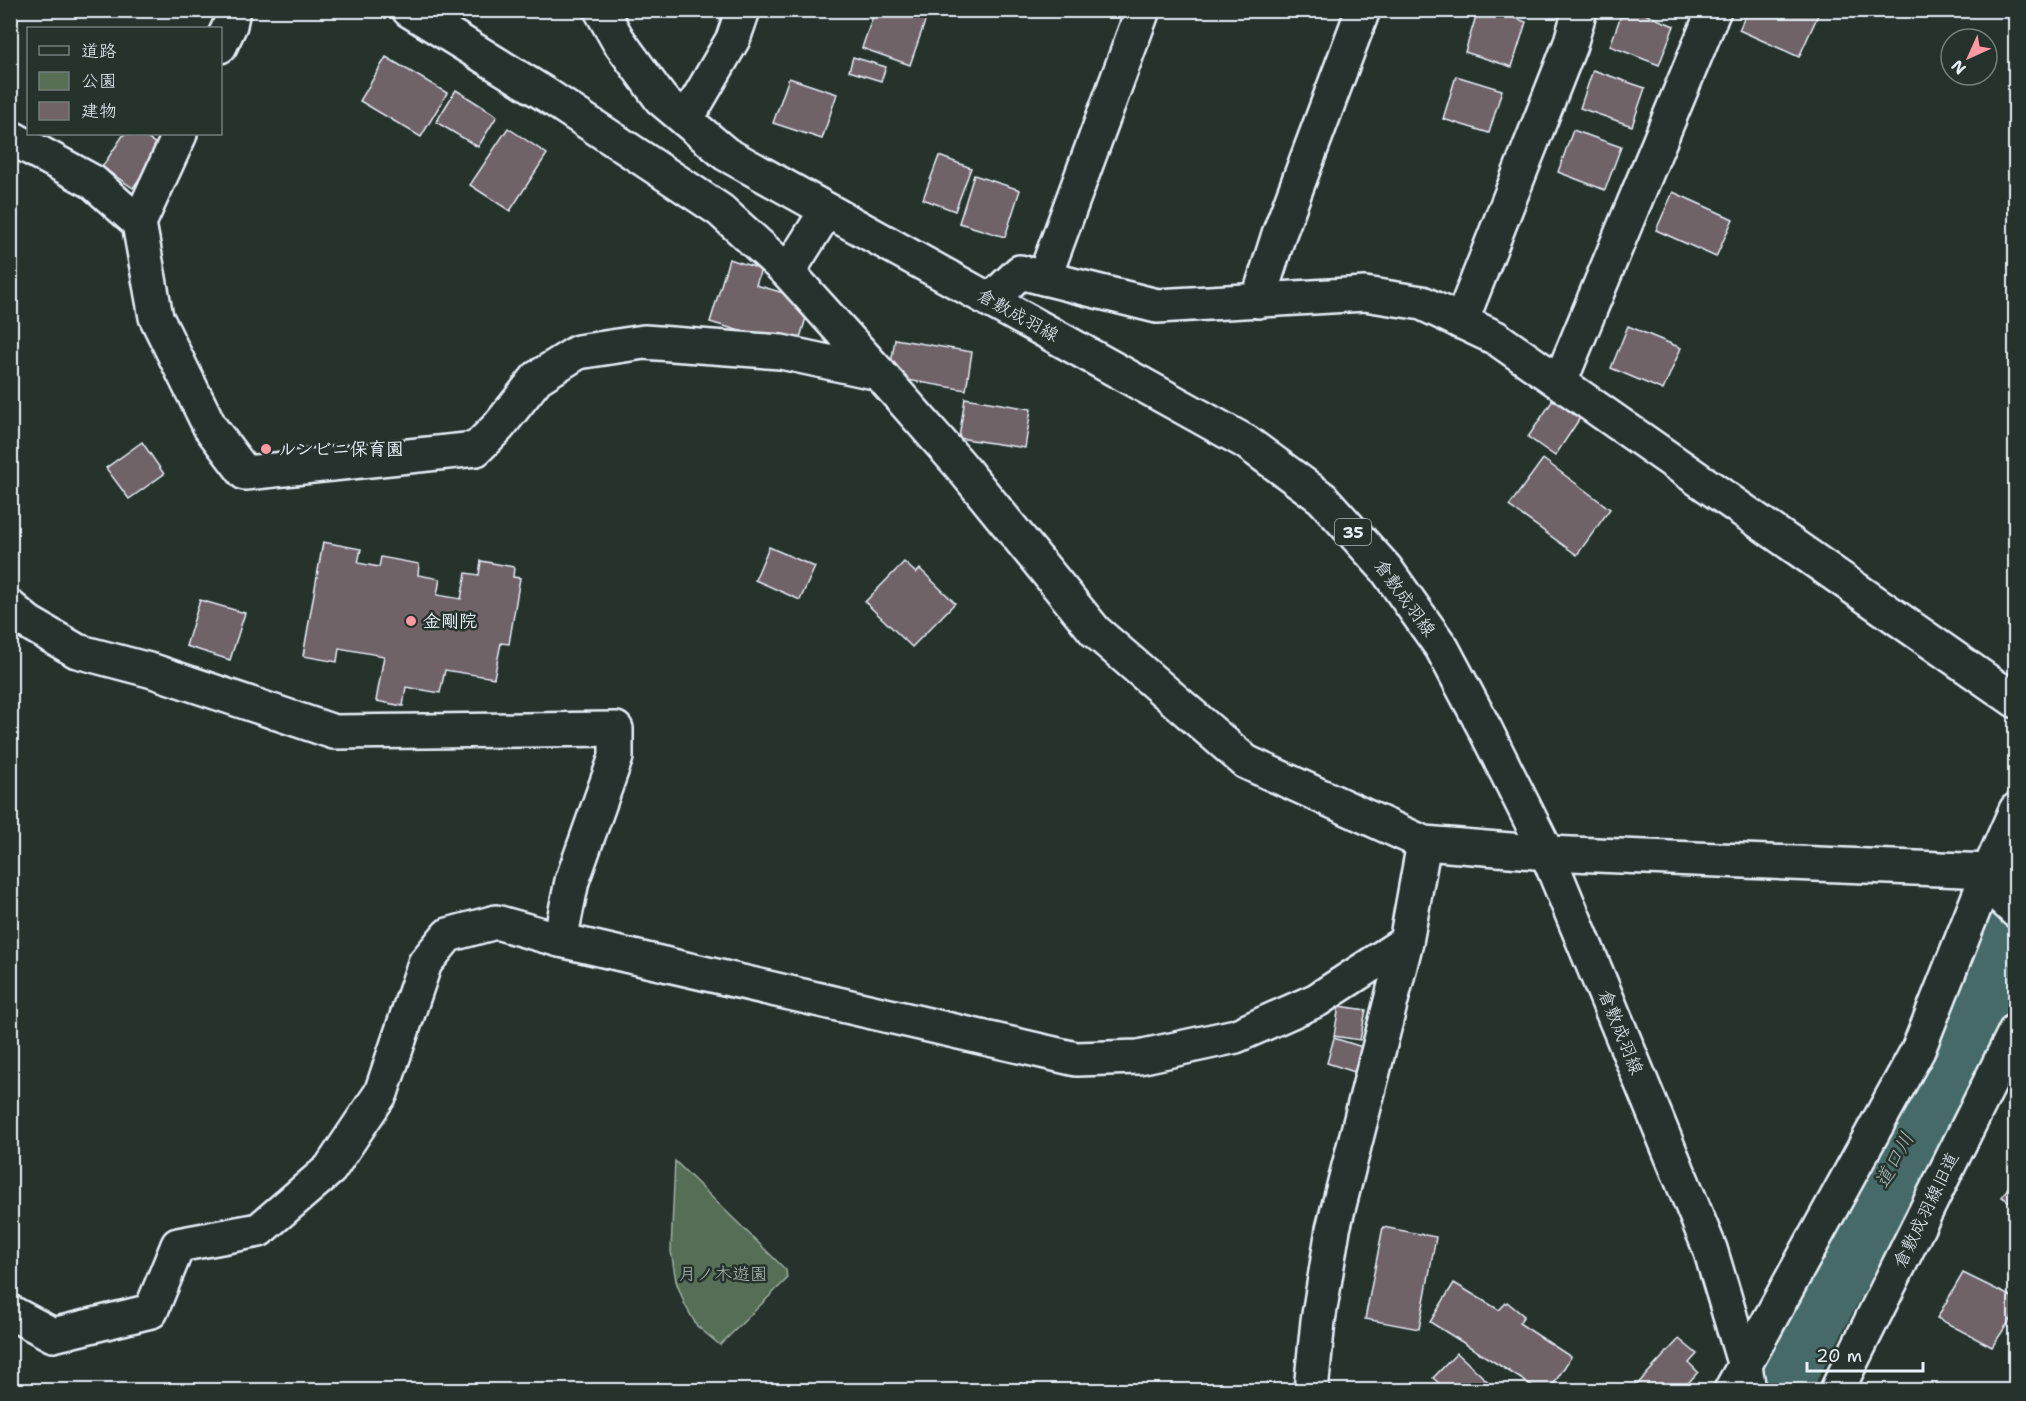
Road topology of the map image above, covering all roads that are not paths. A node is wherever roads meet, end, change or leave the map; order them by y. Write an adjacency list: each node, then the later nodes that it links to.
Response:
1 (233, 10): 9 (street)
2 (410, 10): 15 (street)
3 (601, 10): 10 (street, 倉敷成羽線 / 35)
4 (743, 10): 10 (street)
5 (1143, 10): 16 (street)
6 (1363, 10): 18 (street)
7 (1580, 10): 19 (street)
8 (1714, 10): 21 (street)
9 (222, 42)
10 (686, 120): 13 (street, 倉敷成羽線 / 35)
11 (180, 135): 14 (street)
12 (10, 137): 14 (street)
13 (827, 210): 15 (street); 17 (street, 倉敷成羽線 / 35)
14 (139, 223): 20 (street)
15 (788, 272): 20 (street)
16 (1044, 278): 17 (street); 18 (street)
17 (991, 300): 26 (street, 倉敷成羽線 / 35)
18 (1258, 301): 19 (street)
19 (1461, 322): 21 (street)
20 (879, 373): 25 (street)
21 (1560, 382): 23 (street)
22 (10, 607): 28 (street)
23 (2016, 701)
24 (2016, 810): 27 (street)
25 (1424, 843): 26 (street); 29 (street)
26 (1547, 853): 27 (street); 32 (street, 倉敷成羽線 / 35)
27 (2000, 892): 32 (street)
28 (560, 940): 29 (street); 31 (street)
29 (1406, 942): 33 (street)
30 (2016, 1030): 34 (street, 倉敷成羽線旧道)
31 (10, 1311)
32 (1742, 1382)
33 (1311, 1390)
34 (1837, 1390)

